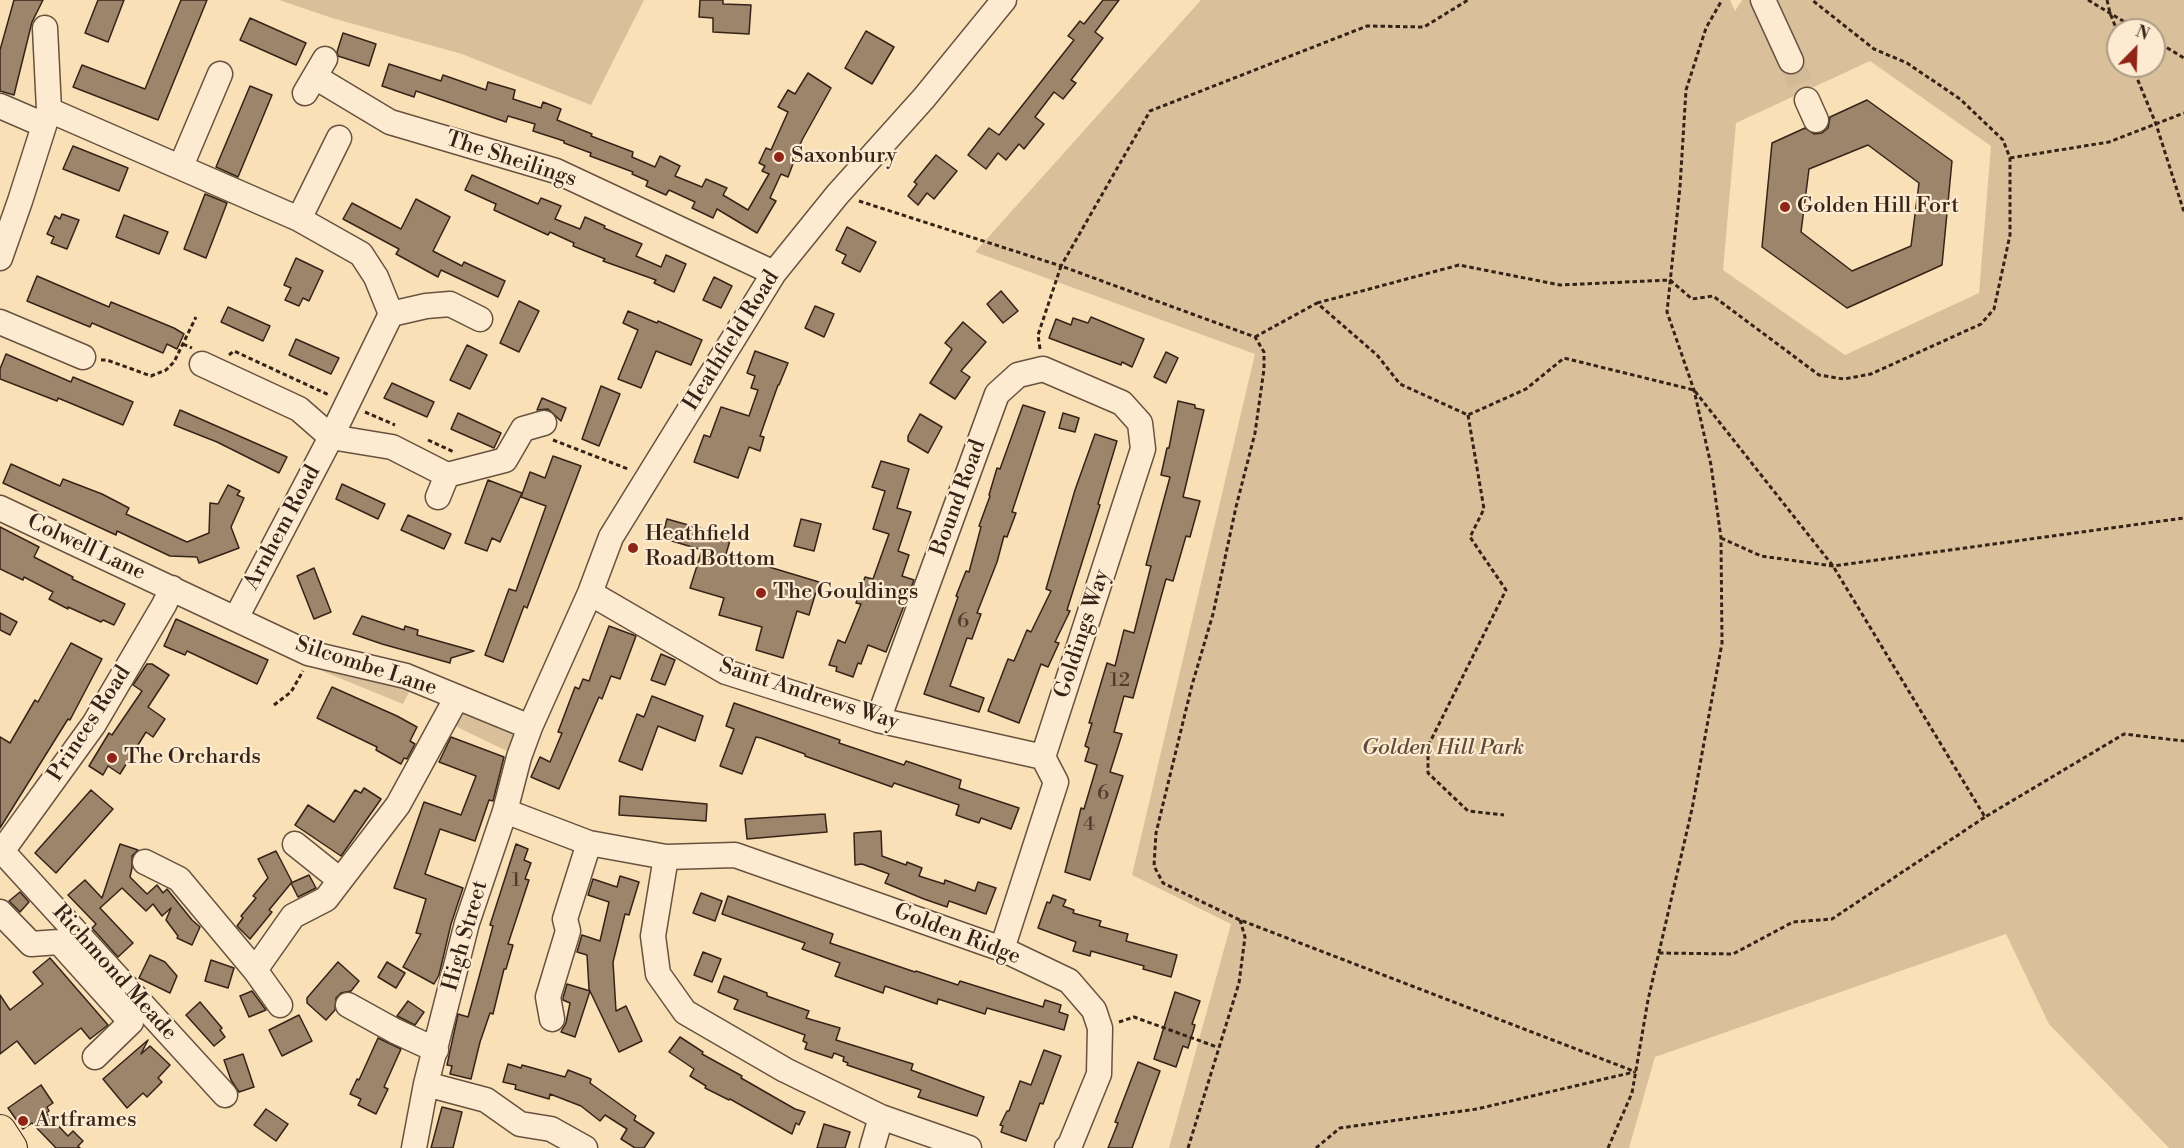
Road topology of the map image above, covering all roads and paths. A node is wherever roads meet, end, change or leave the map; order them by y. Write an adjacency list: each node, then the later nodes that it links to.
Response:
1 (1004, 0): 25 (street, Heathfield Road)
2 (1468, 0): 29 (path)
3 (1722, 0): 31 (path)
4 (1763, 0): 14 (street)
5 (1812, 0): 23 (path)
6 (2088, 0): 8 (path)
7 (2107, 0): 8 (path)
8 (2110, 13): 9 (path); 10 (path)
9 (2112, 18)
10 (2118, 18)
11 (45, 28): 20 (street)
12 (2166, 47): 13 (path)
13 (2184, 58)
14 (1791, 61)
15 (220, 74): 24 (street)
16 (315, 76): 30 (street, The Sheilings)
17 (2137, 78): 21 (path)
18 (0, 106): 20 (street)
19 (2184, 113): 21 (path)
20 (46, 118): 24 (street); 28 (street)
21 (2156, 124): 23 (path); 26 (path)
22 (339, 138): 27 (street)
23 (2010, 158): 31 (path)
24 (181, 166): 27 (street)
25 (837, 195): 29 (path); 30 (street, Heathfield Road)
26 (2184, 212)
27 (298, 219): 33 (street)
28 (0, 258)
29 (1061, 266): 37 (path); 42 (path)
30 (774, 273): 51 (street, Heathfield Road)
31 (1671, 280): 32 (path); 43 (path)
32 (1317, 303): 37 (path); 45 (path)
33 (391, 314): 35 (street); 44 (street, Arnhem Road)
34 (196, 317): 38 (path)
35 (480, 319)
36 (0, 322): 39 (street)
37 (1255, 337): 76 (path)
38 (183, 344): 39 (path); 41 (path)
39 (83, 357)
40 (227, 357): 44 (path)
41 (200, 358): 48 (street)
42 (1043, 369): 62 (street, Bound Road); 65 (street, Goldings Way)
43 (1694, 390): 45 (path); 54 (path); 55 (path)
44 (347, 404): 47 (path); 48 (street, Arnhem Road)
45 (1468, 415): 67 (path)
46 (533, 426): 48 (street); 51 (path)
47 (400, 428)
48 (331, 437): 58 (street, Arnhem Road)
49 (422, 438): 50 (path)
50 (454, 452)
51 (647, 477): 57 (street, Heathfield Road)
52 (0, 508): 56 (street, Colwell Lane)
53 (2184, 518): 55 (path)
54 (1721, 538): 55 (path); 78 (path)
55 (1833, 566): 68 (path)
56 (172, 588): 58 (street, Silcombe Lane); 71 (street, Princes Road)
57 (590, 593): 62 (street, Saint Andrews Way); 63 (street, Heathfield Road)
58 (236, 618): 59 (street, Silcombe Lane)
59 (312, 654): 60 (street, Silcombe Lane); 61 (path)
60 (457, 697): 63 (street, Silcombe Lane); 74 (street)
61 (274, 705)
62 (878, 720): 65 (street, Saint Andrews Way)
63 (530, 727): 66 (street, High Street)
64 (2184, 741): 68 (path)
65 (1043, 757): 77 (street)
66 (505, 811): 69 (street, Golden Ridge); 85 (street, High Street)
67 (1504, 815)
68 (1985, 817): 78 (path)
69 (590, 843): 72 (street, Golden Ridge); 82 (street)
70 (295, 844): 74 (street)
71 (1, 853): 89 (street, Richmond Meade)
72 (666, 857): 77 (street, Golden Ridge); 90 (street)
73 (146, 862): 79 (street)
74 (340, 880): 79 (street)
75 (0, 912): 86 (street)
76 (1240, 920): 84 (path); 87 (path)
77 (1002, 950): 83 (street, Golden Ridge)
78 (1659, 953): 87 (path)
79 (255, 970): 80 (street)
80 (280, 1005)
81 (348, 1005): 85 (street)
82 (552, 1019)
83 (1100, 1028): 84 (path); 97 (street, Golden Ridge)
84 (1218, 1047): 98 (path)
85 (436, 1050): 88 (street, High Street)
86 (95, 1057)
87 (1636, 1072): 99 (path); 100 (path)
88 (426, 1084): 93 (street, High Street); 94 (street)
89 (225, 1095)
90 (881, 1117): 95 (street); 96 (street)
91 (0, 1131): 92 (main road)
92 (11, 1148)
93 (414, 1148)
94 (585, 1148)
95 (872, 1148)
96 (969, 1148)
97 (1067, 1148)
98 (1188, 1148)
99 (1316, 1148)
100 (1608, 1148)

